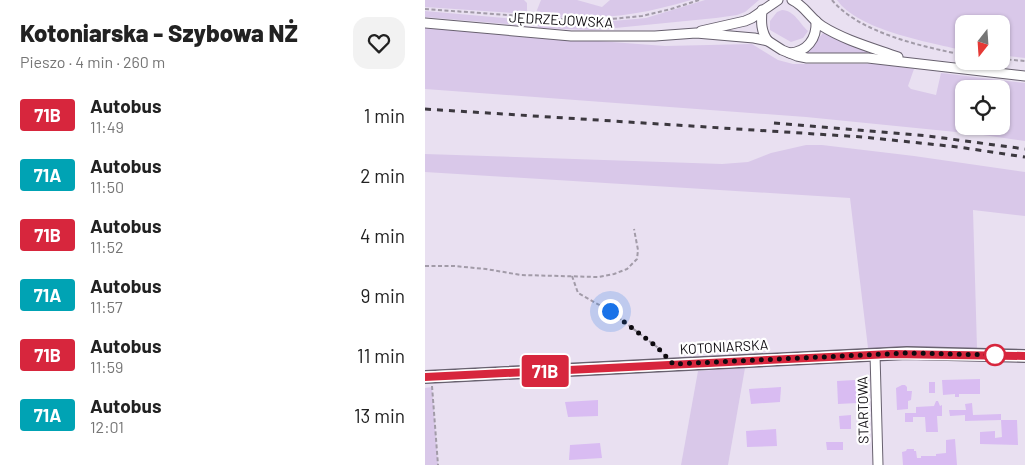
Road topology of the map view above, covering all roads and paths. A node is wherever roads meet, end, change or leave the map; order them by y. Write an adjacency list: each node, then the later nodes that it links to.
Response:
1 (699, 0): 6 (path)
2 (769, 0): 7 (street)
3 (778, 0): 7 (street, JĘDRZEJOWSKA)
4 (832, 0): 13 (path)
5 (796, 1): 8 (street, JĘDRZEJOWSKA)
6 (425, 9)
7 (762, 10): 10 (street, JĘDRZEJOWSKA); 11 (street)
8 (816, 21): 12 (street); 15 (street, JĘDRZEJOWSKA)
9 (425, 23): 10 (street, JĘDRZEJOWSKA)
10 (696, 33): 11 (street, JĘDRZEJOWSKA)
11 (768, 41): 12 (street, JĘDRZEJOWSKA)
12 (789, 53): 15 (street, JĘDRZEJOWSKA)
13 (955, 53)
14 (1010, 60): 16 (path)
15 (907, 61): 17 (street, JĘDRZEJOWSKA)
16 (1025, 61)
17 (1025, 76)
18 (634, 229): 20 (path)
19 (425, 266): 20 (path)
20 (572, 276): 23 (path)
21 (875, 354): 22 (street, KOTONIARSKA); 23 (street, KOTONIARSKA); 26 (street, STARTOWA)
22 (1025, 356)
23 (673, 364): 24 (street, KOTONIARSKA)
24 (428, 377): 25 (path)
25 (438, 465)
26 (878, 465)

